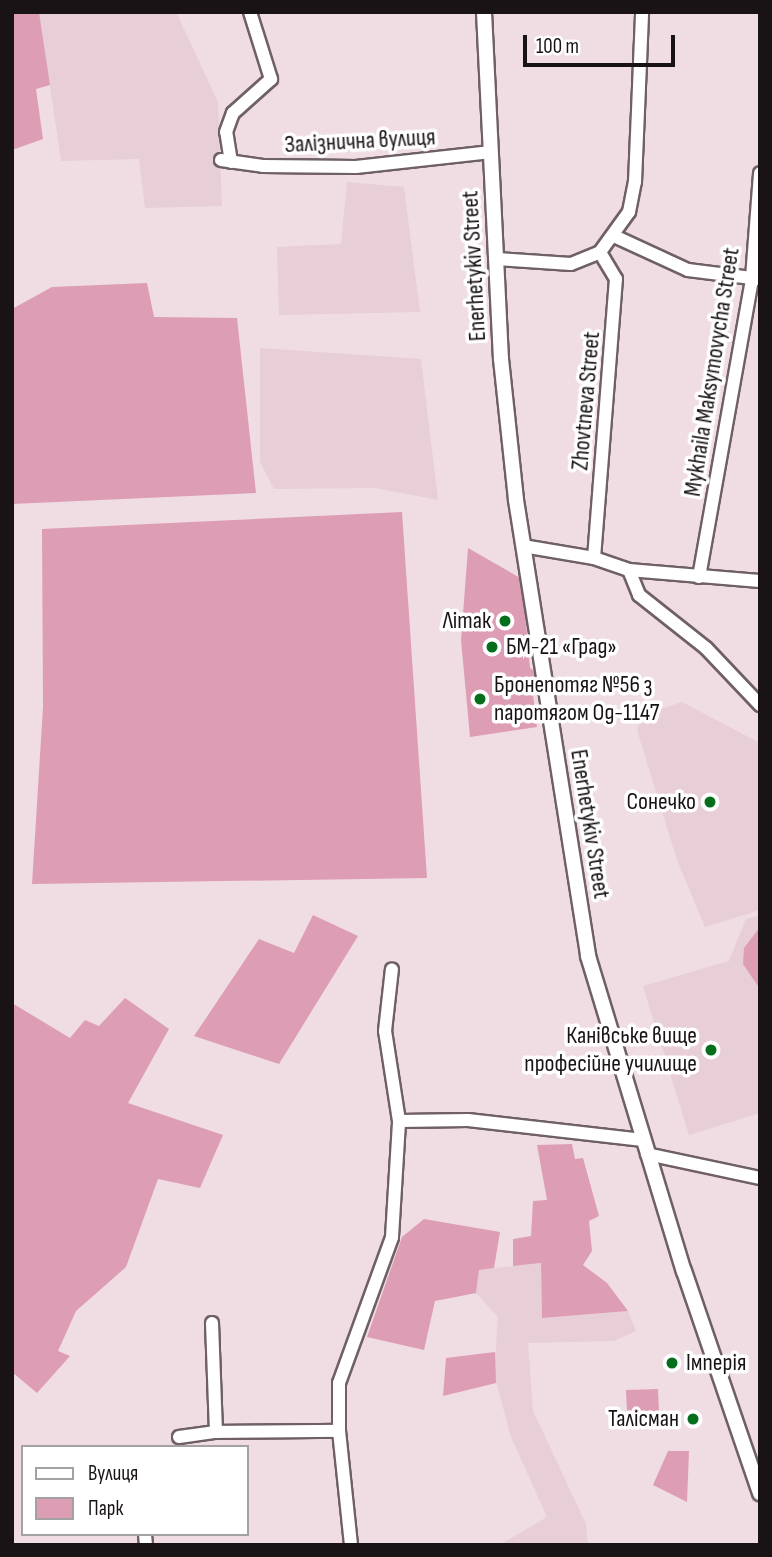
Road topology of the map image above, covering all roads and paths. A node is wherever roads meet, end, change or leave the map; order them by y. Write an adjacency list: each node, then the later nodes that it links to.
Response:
1 (250, 12): 4 (street, Залізнична вулиця)
2 (484, 12): 4 (main road, Enerhetykiv Street)
3 (642, 12): 6 (street)
4 (491, 152): 8 (main road, Enerhetykiv Street)
5 (760, 173): 9 (street, Mykhaila Maksymovycha Street)
6 (614, 236): 7 (street); 9 (street)
7 (600, 252): 8 (street); 11 (street, Zhovtneva Street)
8 (497, 258): 10 (main road, Enerhetykiv Street)
9 (756, 279): 13 (street, Mykhaila Maksymovycha Street)
10 (523, 546): 11 (street); 18 (main road, Enerhetykiv Street)
11 (594, 558): 12 (street)
12 (629, 570): 13 (street); 15 (street)
13 (699, 576): 14 (street)
14 (760, 581)
15 (760, 705)
16 (392, 969): 17 (street)
17 (398, 1121): 18 (street); 21 (street)
18 (645, 1147): 19 (street); 24 (main road, Enerhetykiv Street)
19 (760, 1178)
20 (212, 1323): 22 (street)
21 (339, 1431): 22 (street); 25 (street)
22 (216, 1432): 23 (street)
23 (179, 1437)
24 (760, 1493)
25 (351, 1545)

